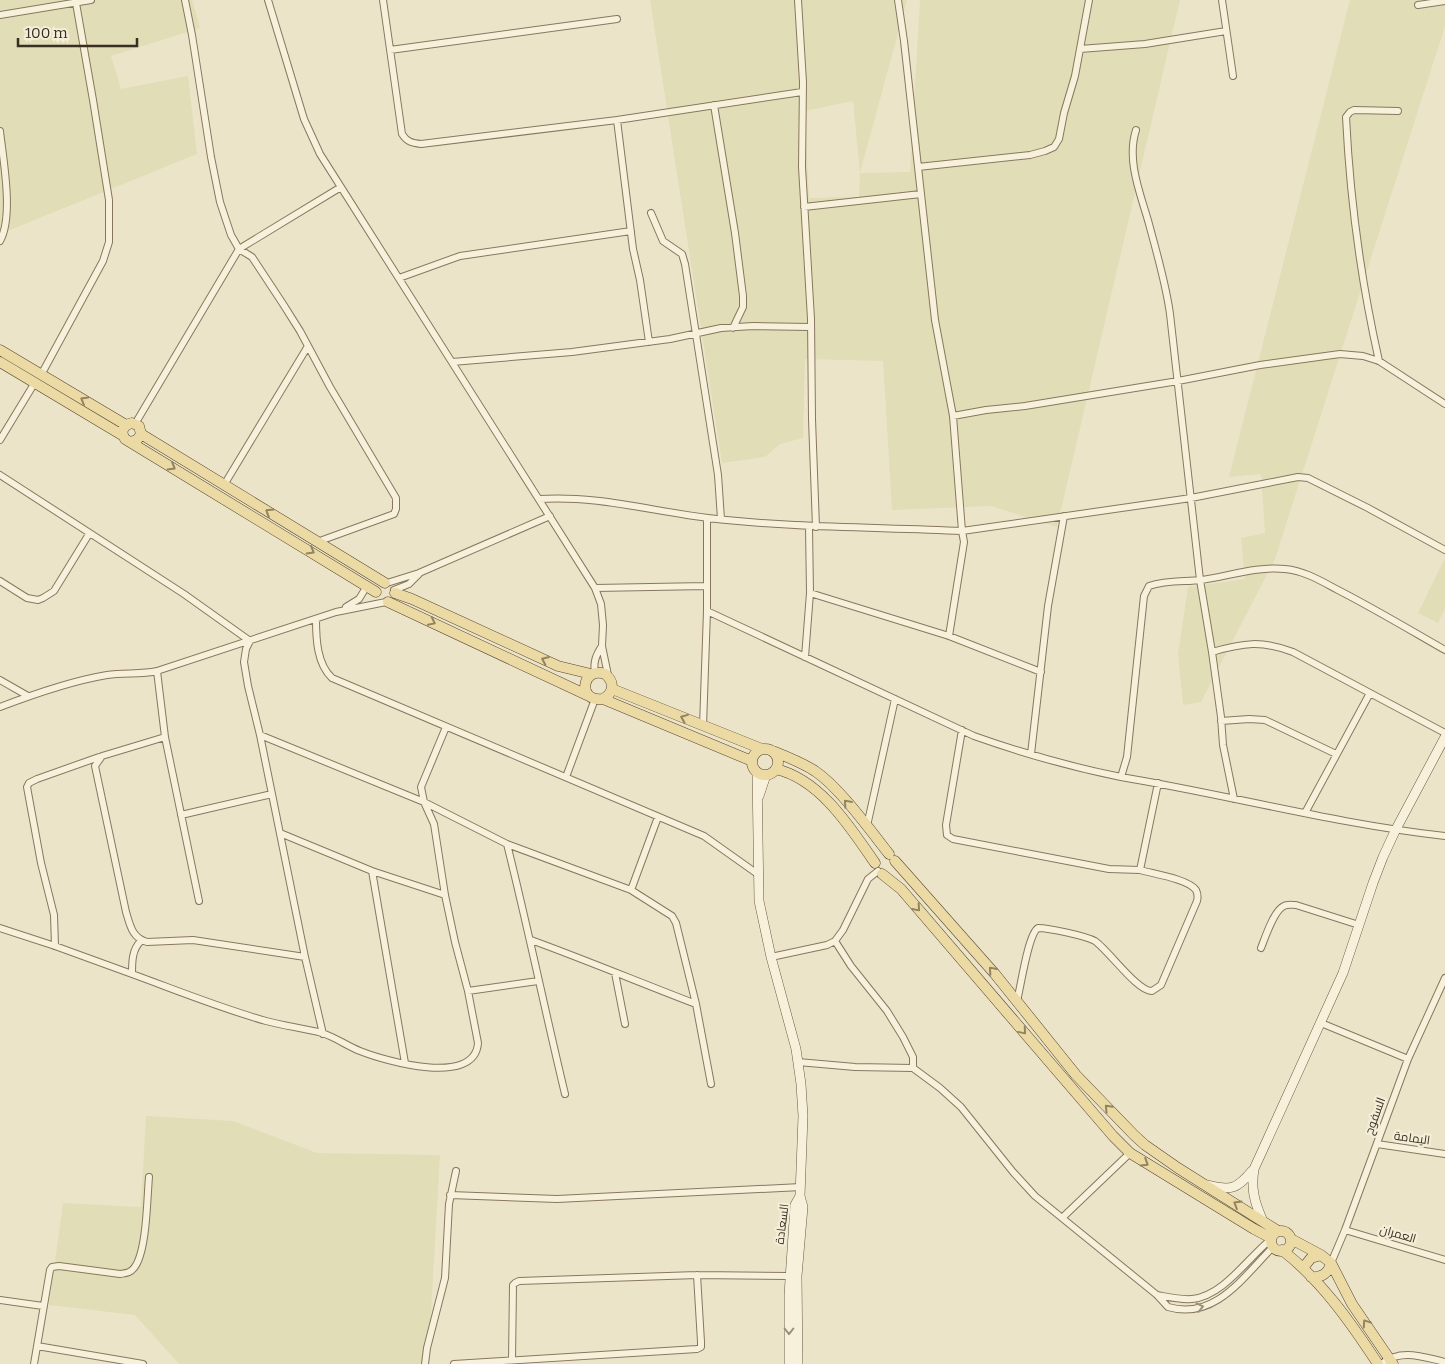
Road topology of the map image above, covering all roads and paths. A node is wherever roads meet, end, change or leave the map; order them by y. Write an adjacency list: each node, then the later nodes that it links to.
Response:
1 (91, 0): 10 (street)
2 (185, 0): 31 (street)
3 (268, 0): 25 (street)
4 (383, 0): 16 (street)
5 (798, 0): 18 (street)
6 (898, 0): 24 (street)
7 (1089, 0): 15 (street)
8 (1222, 0): 14 (street)
9 (1445, 1): 11 (street)
10 (76, 3): 12 (street); 42 (street)
11 (1418, 5)
12 (0, 15)
13 (617, 19): 16 (street)
14 (1226, 31): 15 (street); 17 (street)
15 (1080, 49): 24 (street)
16 (390, 50): 21 (street)
17 (1233, 76)
18 (802, 92): 19 (street); 27 (street)
19 (714, 105): 21 (street); 34 (street)
20 (1398, 110): 39 (street)
21 (617, 120): 29 (street)
22 (1136, 130): 43 (street)
23 (0, 131): 30 (street)
24 (918, 167): 26 (street)
25 (341, 187): 31 (street); 32 (street)
26 (921, 194): 27 (street); 46 (street)
27 (804, 207): 33 (street)
28 (652, 213): 35 (street)
29 (631, 232): 32 (street); 36 (street)
30 (0, 241)
31 (239, 249): 37 (street); 47 (street)
32 (399, 278): 41 (street)
33 (812, 327): 34 (street); 57 (street)
34 (733, 328): 35 (street)
35 (696, 334): 36 (street); 56 (street)
36 (649, 342): 41 (street)
37 (308, 346): 50 (street); 60 (street)
38 (0, 350): 42 (main road)
39 (1379, 361): 43 (street); 45 (street)
40 (0, 362): 44 (main road)
41 (452, 362): 52 (street)
42 (41, 375): 47 (main road, one-way to 42)
43 (1178, 381): 46 (street); 51 (street)
44 (34, 384): 47 (main road); 48 (street)
45 (1445, 404)
46 (953, 416): 58 (street)
47 (128, 431): 50 (main road); 68 (main road, one-way to 68)
48 (0, 440)
49 (0, 475): 59 (street)
50 (224, 484): 60 (main road, one-way to 50)
51 (1191, 498): 54 (street); 61 (street); 63 (street)
52 (539, 499): 53 (street); 55 (street)
53 (550, 516): 62 (street); 67 (street)
54 (1064, 516): 58 (street); 81 (street)
55 (707, 518): 56 (street); 65 (street)
56 (721, 519): 57 (street)
57 (812, 527): 58 (street); 69 (street)
58 (962, 531): 74 (street)
59 (89, 534): 64 (street); 75 (street)
60 (317, 542): 66 (main road)
61 (1445, 550)
62 (419, 573): 66 (street); 66 (street)
63 (1200, 580): 77 (street); 78 (street); 106 (street)
64 (0, 581)
65 (706, 586): 67 (street); 71 (street)
66 (390, 587): 68 (main road); 70 (main road); 82 (main road, one-way to 66)
67 (595, 588): 76 (street)
68 (371, 589): 70 (main road); 72 (street)
69 (810, 593): 74 (street); 79 (street)
70 (387, 602): 72 (street); 88 (main road, one-way to 88)
71 (707, 611): 79 (street); 92 (street)
72 (336, 612): 73 (street)
73 (316, 619): 75 (street); 93 (street)
74 (949, 636): 81 (street)
75 (250, 640): 80 (street); 95 (street)
76 (602, 646): 82 (street); 83 (street)
77 (1445, 650)
78 (1212, 652): 86 (street); 91 (street)
79 (805, 657): 89 (street)
80 (157, 671): 87 (street); 97 (street)
81 (1041, 672): 99 (street)
82 (593, 673): 83 (main road); 88 (main road)
83 (608, 675): 85 (main road)
84 (0, 680): 87 (street)
85 (612, 689): 88 (main road); 92 (main road, one-way to 85)
86 (1370, 693): 96 (street); 100 (street)
87 (28, 696): 90 (street)
88 (596, 698): 102 (main road); 105 (street)
89 (895, 699): 94 (street); 114 (street)
90 (0, 707)
91 (1221, 721): 100 (street); 109 (street)
92 (703, 726): 98 (main road)
93 (446, 727): 105 (street); 110 (street)
94 (962, 730): 99 (street); 121 (street)
95 (260, 735): 108 (street); 110 (street)
96 (1445, 735): 115 (street)
97 (165, 737): 101 (street); 112 (street)
98 (766, 750): 102 (main road); 103 (main road); 114 (main road, one-way to 98)
99 (1031, 754): 106 (street)
100 (1336, 754): 111 (street)
101 (102, 756): 129 (street); 132 (street)
102 (752, 761): 104 (main road)
103 (776, 769): 104 (main road); 120 (main road)
104 (761, 774): 123 (street)
105 (566, 777): 113 (street)
106 (1121, 777): 107 (street)
107 (1158, 783): 109 (street); 121 (street)
108 (272, 794): 112 (street); 116 (street)
109 (1234, 799): 111 (street)
110 (424, 802): 118 (street); 125 (street)
111 (1305, 813): 115 (street)
112 (181, 815): 126 (street)
113 (658, 817): 123 (street); 124 (street)
114 (867, 826): 119 (main road)
115 (1395, 830): 117 (street); 127 (street)
116 (280, 833): 122 (street); 134 (street)
117 (1445, 836)
118 (507, 844): 124 (street); 130 (street)
119 (892, 858): 120 (main road); 120 (main road); 141 (main road, one-way to 119)
120 (878, 870): 131 (street); 153 (main road, one-way to 153)
121 (1140, 870): 141 (street)
122 (372, 871): 125 (street); 148 (street)
123 (759, 876): 135 (street)
124 (631, 890): 142 (street)
125 (445, 895): 140 (street)
126 (199, 901)
127 (1359, 925): 133 (street); 143 (street)
128 (0, 928): 132 (street)
129 (141, 940): 134 (street); 137 (street)
130 (531, 940): 136 (street); 139 (street)
131 (834, 941): 135 (street); 149 (street)
132 (55, 946): 137 (street)
133 (1261, 948)
134 (305, 956): 145 (street)
135 (771, 957): 147 (street)
136 (615, 973): 142 (street); 144 (street)
137 (132, 974): 145 (street)
138 (1445, 978): 146 (street, السفوح)
139 (538, 981): 140 (street); 151 (street)
140 (468, 991): 148 (street)
141 (1017, 1001): 158 (main road, one-way to 141)
142 (696, 1004): 150 (street)
143 (1321, 1023): 146 (street); 155 (street)
144 (625, 1024)
145 (323, 1034): 148 (street)
146 (1408, 1059): 152 (street, السفوح)
147 (798, 1062): 149 (street); 159 (street)
148 (405, 1063)
149 (913, 1068): 161 (street)
150 (711, 1084)
151 (564, 1094)
152 (1377, 1144): 154 (street, اليمامة); 163 (street, السفوح)
153 (1130, 1153): 161 (street); 165 (main road, one-way to 165)
154 (1445, 1154)
155 (1254, 1169): 158 (street); 162 (street)
156 (456, 1171): 160 (street)
157 (149, 1177): 175 (street)
158 (1205, 1184): 162 (main road, one-way to 158)
159 (800, 1192): 160 (street); 171 (street, السعادة); 186 (street, السعادة)
160 (450, 1195): 183 (street)
161 (1062, 1218): 173 (street)
162 (1262, 1219): 165 (main road)
163 (1345, 1230): 167 (street, العمران); 168 (street, السفوح)
164 (1291, 1239): 165 (main road); 165 (main road); 166 (main road)
165 (1275, 1241): 169 (main road); 173 (street); 173 (street, one-way to 165)
166 (1321, 1255): 168 (main road); 169 (main road)
167 (1445, 1260)
168 (1330, 1263): 172 (main road); 179 (main road, one-way to 168)
169 (1303, 1268): 172 (main road)
170 (697, 1275): 171 (street); 177 (street); 177 (street)
171 (789, 1276): 185 (street, السعادة, one-way to 185)
172 (1311, 1277): 179 (main road)
173 (1157, 1295)
174 (0, 1300): 175 (street)
175 (43, 1306): 176 (street)
176 (37, 1346): 178 (street); 181 (street)
177 (512, 1360): 184 (street)
178 (114, 1361): 182 (street)
179 (1385, 1362): 180 (street)
180 (1445, 1362)
181 (34, 1364)
182 (143, 1364)
183 (425, 1364)
184 (454, 1364)
185 (789, 1364)
186 (798, 1364)

